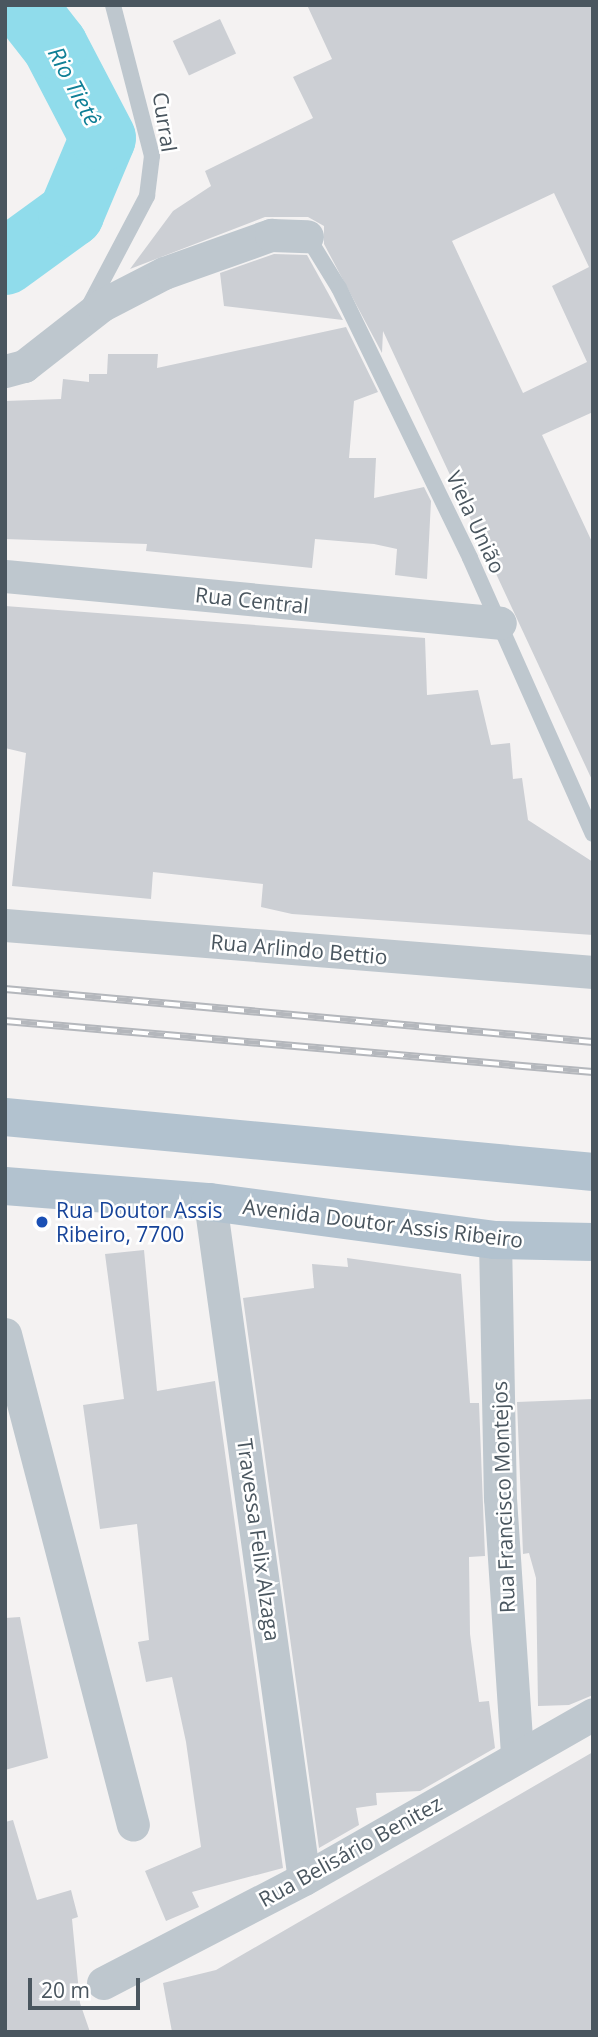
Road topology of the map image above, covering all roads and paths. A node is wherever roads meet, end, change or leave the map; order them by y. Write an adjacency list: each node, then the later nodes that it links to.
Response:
1 (113, 5): 3 (lane, Curral)
2 (307, 236): 3 (street); 6 (lane, Viela União)
3 (83, 318): 4 (street)
4 (5, 371)
5 (5, 576): 6 (street, Rua Central)
6 (500, 623): 7 (lane, Viela União)
7 (593, 834)
8 (5, 925): 9 (street, Rua Arlindo Bettio)
9 (593, 972)
10 (5, 1117): 11 (main road)
11 (593, 1172)
12 (5, 1186): 13 (main road, Avenida Doutor Assis Ribeiro)
13 (210, 1202): 14 (main road, Avenida Doutor Assis Ribeiro); 20 (street, Travessa Felix Alzaga)
14 (495, 1240): 15 (main road, Avenida Doutor Assis Ribeiro); 18 (street, Rua Francisco Montejos)
15 (593, 1242)
16 (5, 1334): 19 (street)
17 (593, 1714): 18 (street, Rua Belisário Benitez)
18 (517, 1754): 20 (street, Rua Belisário Benitez)
19 (133, 1825)
20 (304, 1879): 21 (street, Rua Belisário Benitez)
21 (103, 1983)

